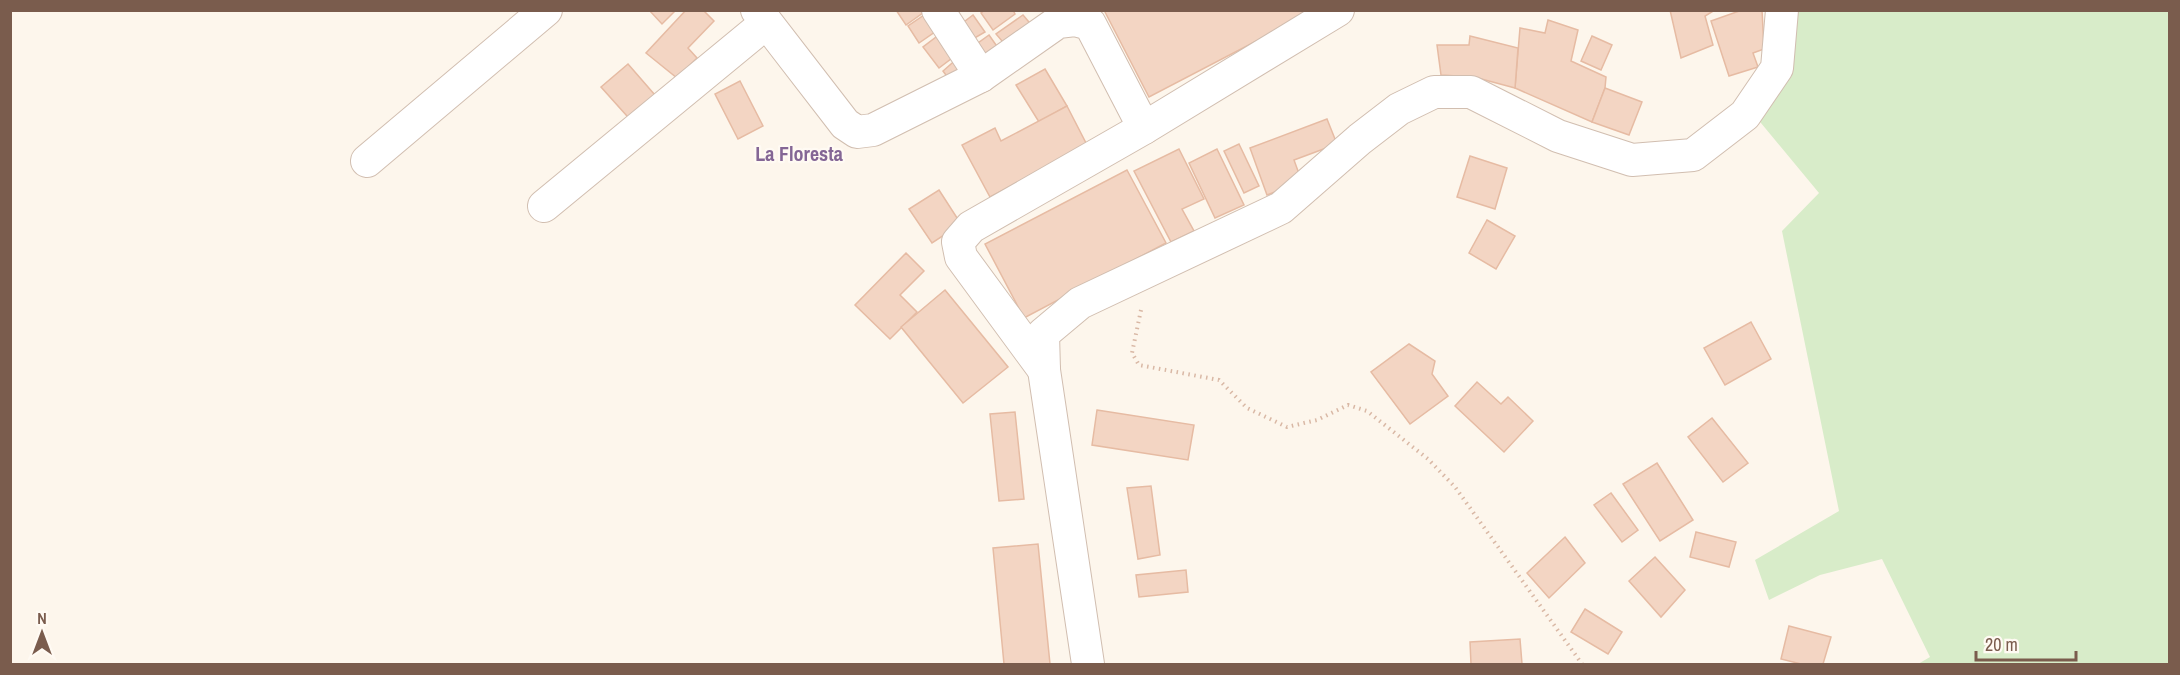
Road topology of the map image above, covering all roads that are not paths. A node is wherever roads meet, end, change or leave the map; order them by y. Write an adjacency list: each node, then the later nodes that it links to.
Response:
1 (546, 10): 8 (street)
2 (938, 10): 6 (street)
3 (1338, 10): 7 (street)
4 (1782, 10): 10 (street)
5 (762, 17): 6 (street); 9 (street)
6 (981, 76): 7 (street)
7 (1144, 128): 10 (street)
8 (367, 161)
9 (544, 206)
10 (1044, 370): 11 (street)
11 (1088, 664)

